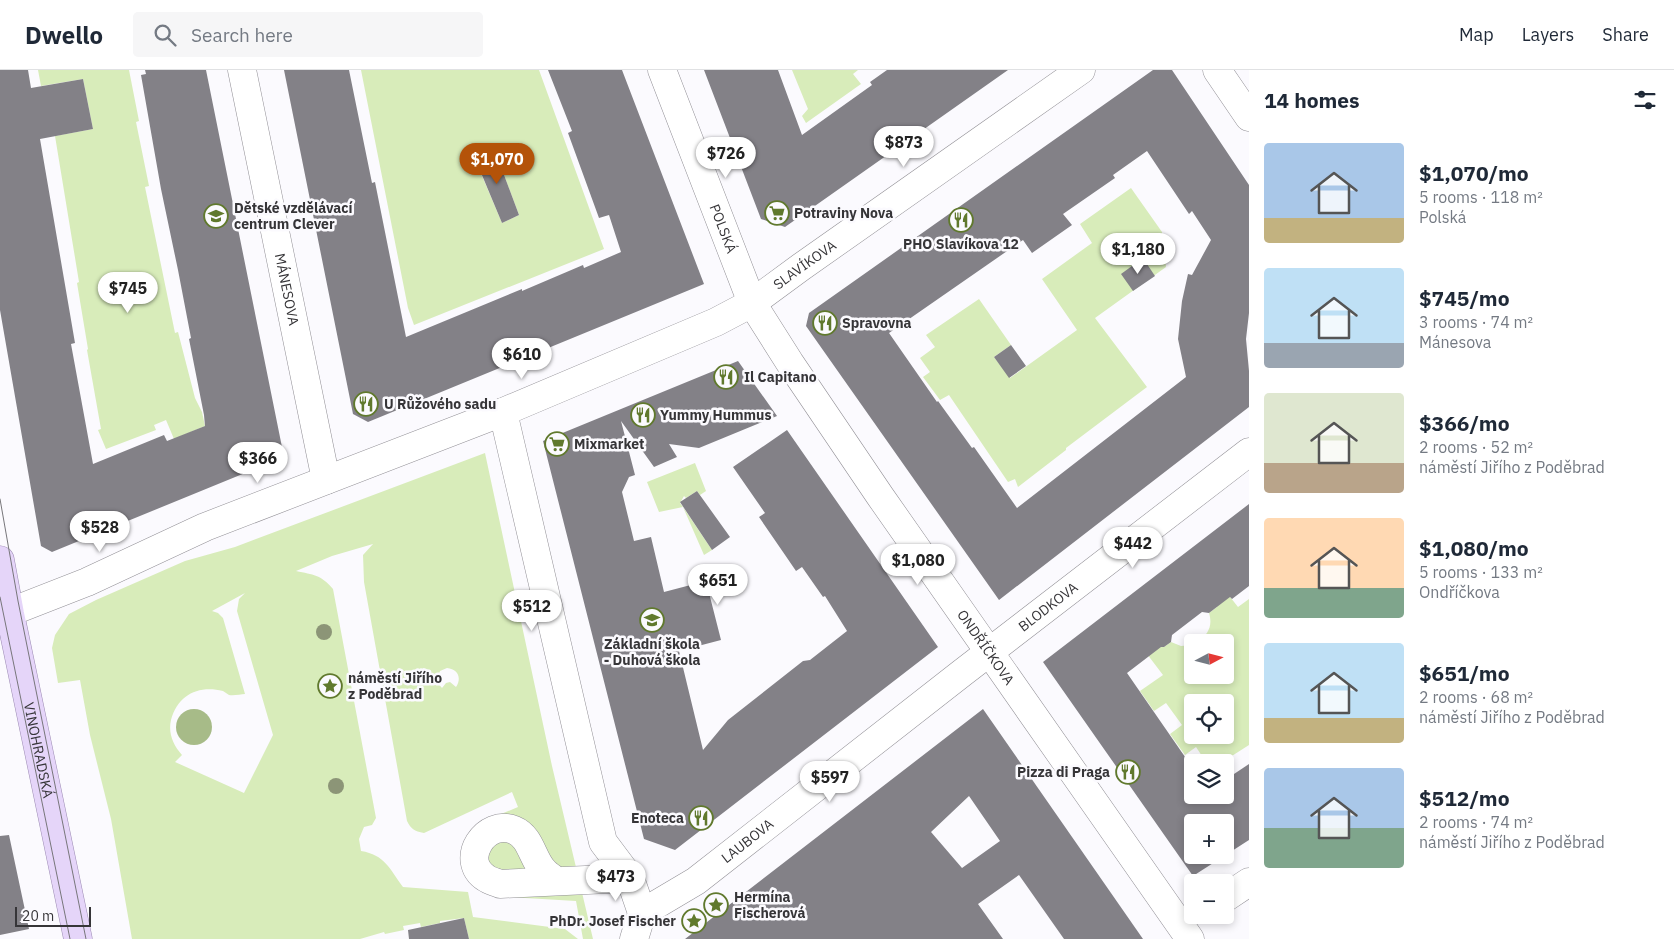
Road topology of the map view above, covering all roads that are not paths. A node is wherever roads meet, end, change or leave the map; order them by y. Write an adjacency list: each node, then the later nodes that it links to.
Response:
1 (242, 70): 9 (street, MÁNESOVA)
2 (662, 70): 6 (street, POLSKÁ)
3 (1081, 70): 6 (street, SLAVÍKOVA)
4 (1216, 70): 5 (street)
5 (1249, 117)
6 (752, 303): 7 (street, SLAVÍKOVA); 12 (street, ONDŘÍČKOVA)
7 (503, 412): 9 (street); 13 (street)
8 (1249, 452): 12 (street, BLODKOVA)
9 (326, 480): 11 (street)
10 (0, 560): 11 (main road, VINOHRADSKÁ)
11 (5, 615): 19 (main road, VINOHRADSKÁ)
12 (991, 653): 17 (street, LAUBOVA); 18 (street, ONDŘÍČKOVA)
13 (630, 878): 14 (street); 17 (street)
14 (554, 880)
15 (1249, 882): 16 (street)
16 (1234, 892)
17 (642, 913): 20 (street)
18 (1189, 927)
19 (78, 939)
20 (634, 939)

